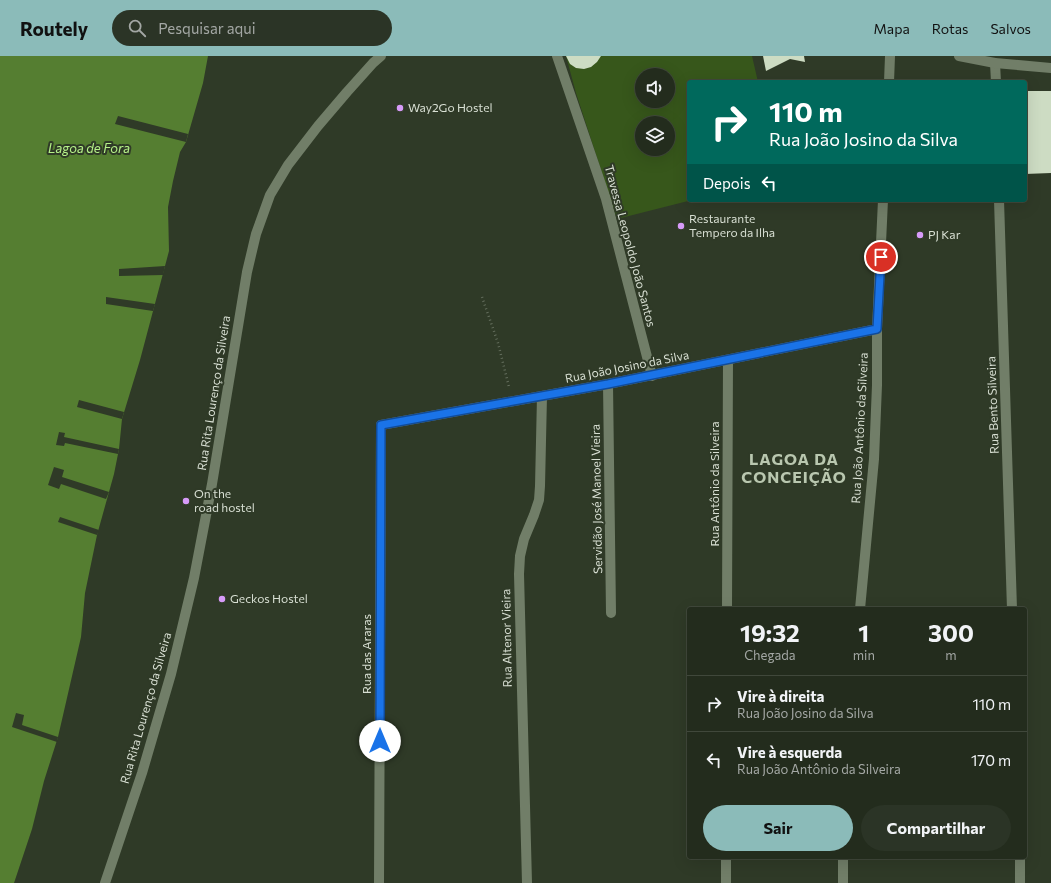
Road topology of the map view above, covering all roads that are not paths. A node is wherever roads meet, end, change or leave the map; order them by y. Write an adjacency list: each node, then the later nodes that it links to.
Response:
1 (381, 56): 24 (street, Rua Rita Lourenço da Silveira)
2 (557, 56): 13 (street, Travessa Leopoldo João Santos)
3 (890, 56): 7 (street)
4 (959, 56): 5 (street)
5 (995, 63): 6 (street); 8 (street)
6 (1051, 68)
7 (889, 80)
8 (996, 80)
9 (883, 202): 11 (street, Rua João Antônio da Silveira)
10 (999, 202): 19 (street, Rua Bento Silveira)
11 (877, 329): 12 (street, Rua João Josino da Silva); 18 (street, Rua João Antônio da Silveira)
12 (728, 360): 13 (street, Rua João Josino da Silva); 17 (street, Rua Antônio da Silveira)
13 (652, 376): 14 (street, Rua João Josino da Silva)
14 (608, 384): 15 (street, Rua João Josino da Silva); 20 (street, Servidão José Manoel Vieira)
15 (542, 396): 16 (street, Rua João Josino da Silva); 26 (street, Rua Altenor Vieira)
16 (381, 425): 25 (street, Rua das Araras)
17 (727, 607)
18 (860, 607)
19 (1012, 607)
20 (611, 613)
21 (726, 859): 27 (street)
22 (843, 859): 28 (street)
23 (1020, 859): 29 (street)
24 (105, 883)
25 (379, 883)
26 (526, 883)
27 (726, 883)
28 (843, 883)
29 (1020, 883)

